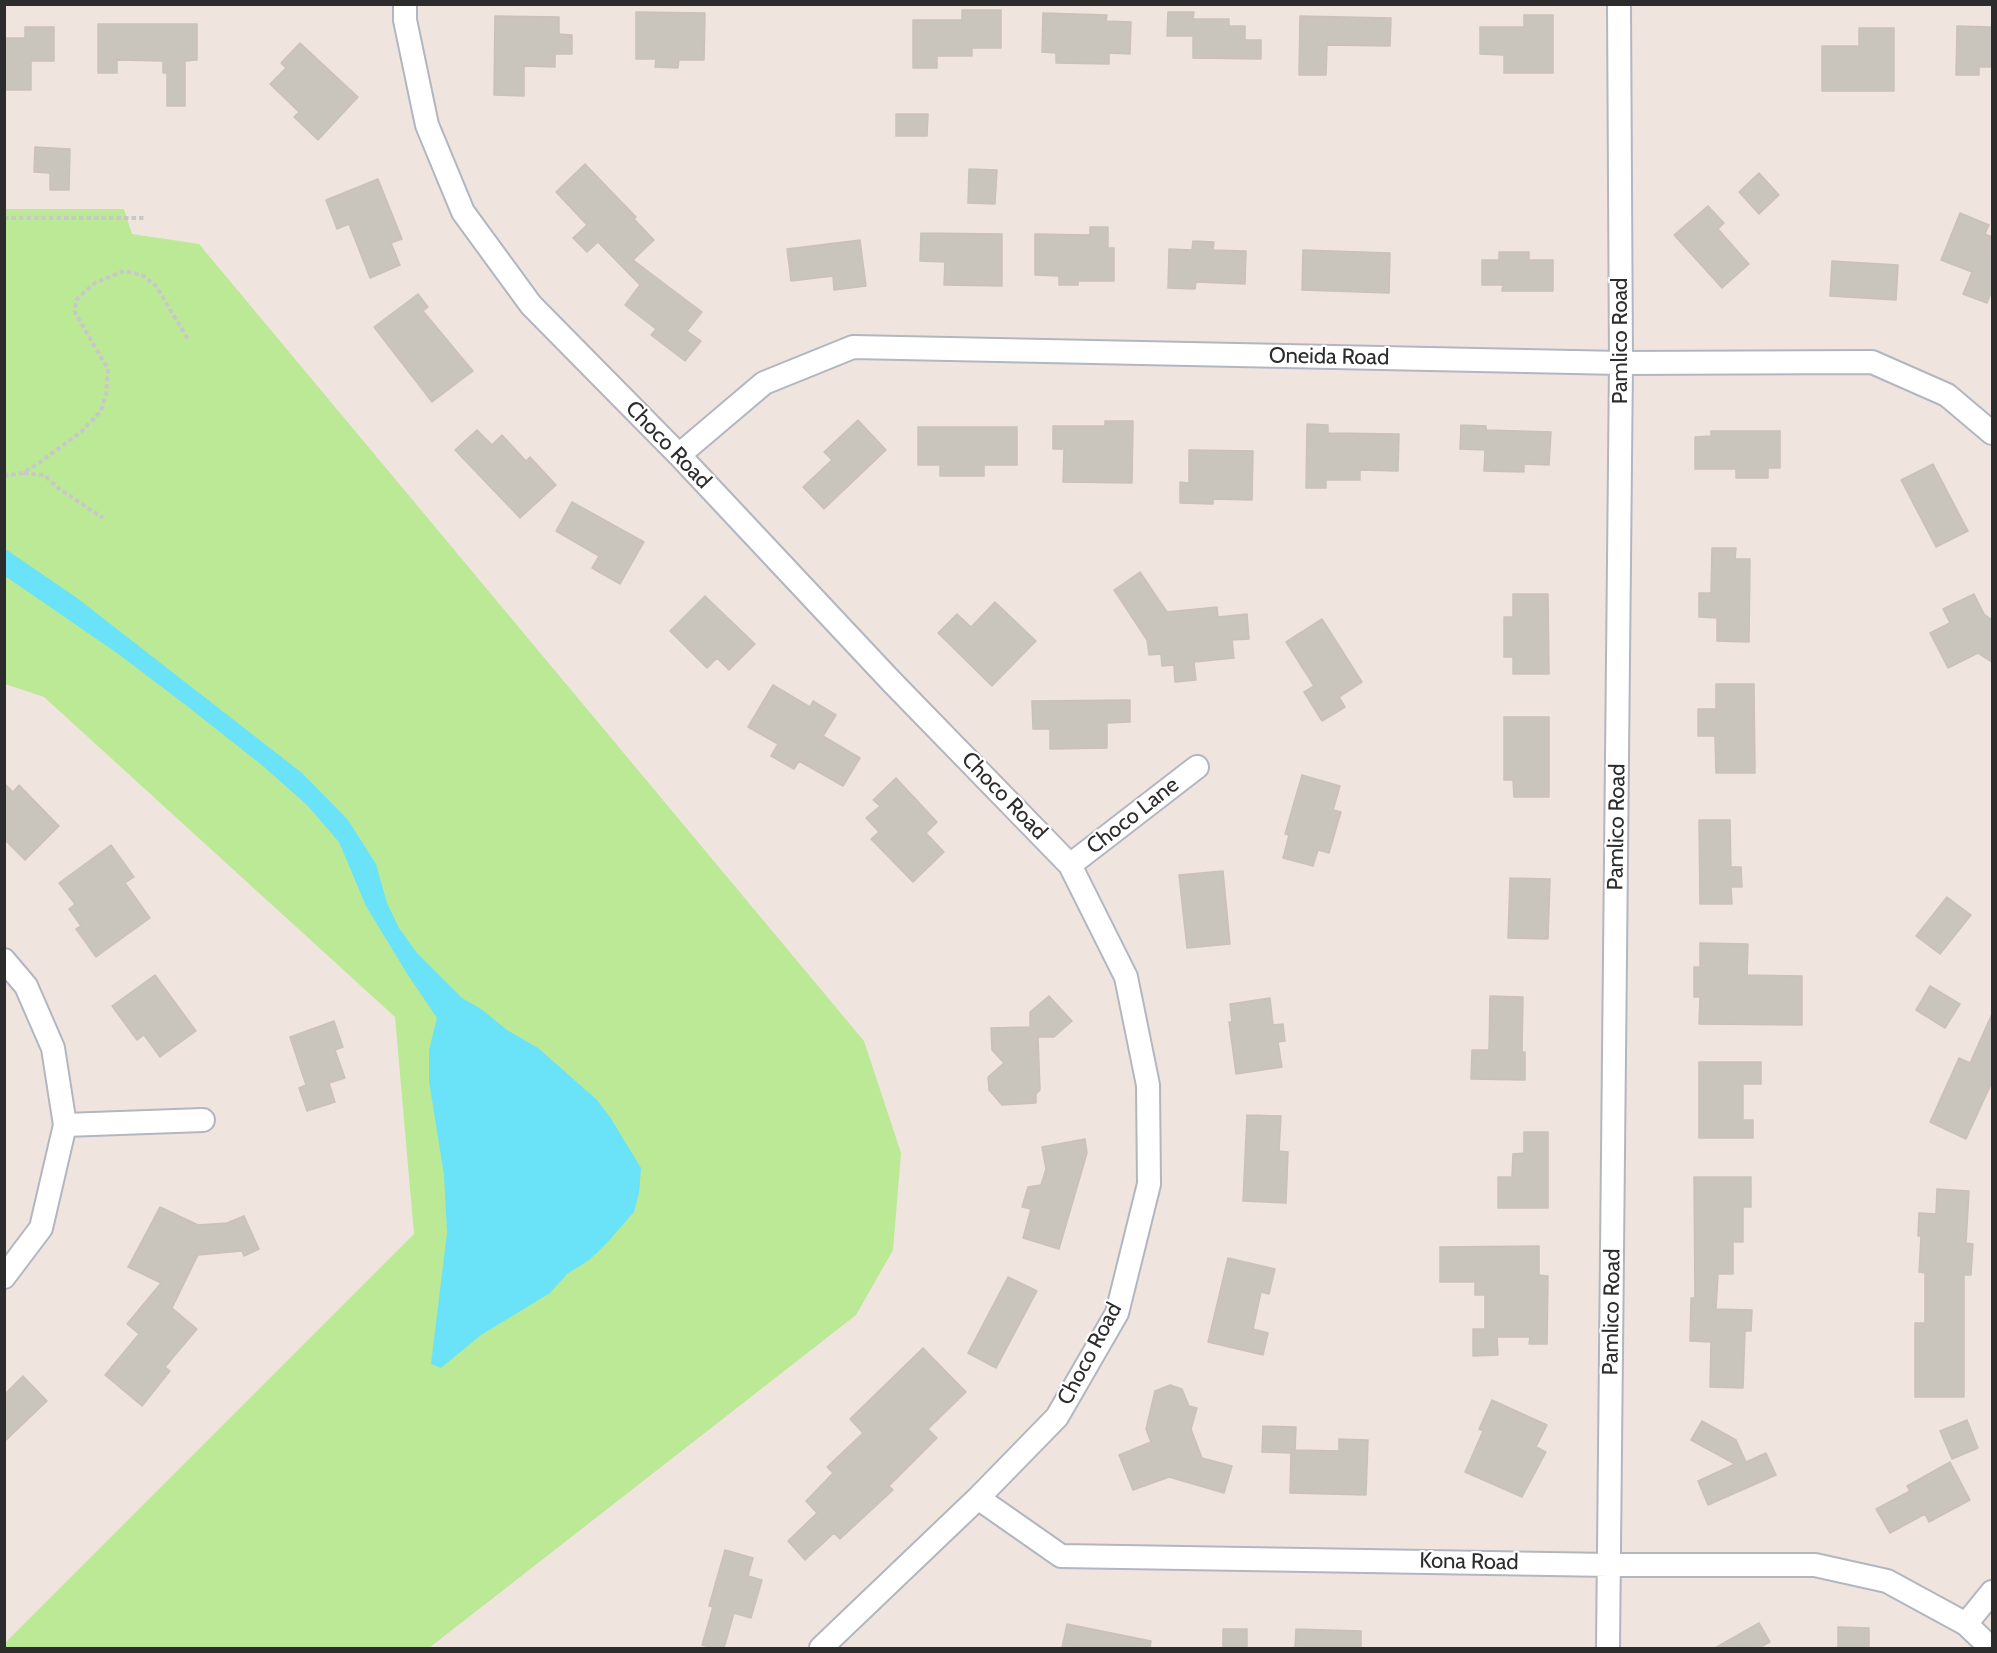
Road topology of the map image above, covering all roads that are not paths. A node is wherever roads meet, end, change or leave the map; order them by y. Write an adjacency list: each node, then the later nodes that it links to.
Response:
1 (405, 4): 5 (street, Choco Road)
2 (1619, 4): 3 (street, Pamlico Road)
3 (1621, 363): 4 (street, Oneida Road); 5 (street, Oneida Road); 13 (street, Pamlico Road)
4 (1992, 433)
5 (678, 455): 7 (street, Choco Road)
6 (1197, 767): 7 (street, Choco Lane)
7 (1070, 865): 12 (street, Choco Road)
8 (4, 960): 10 (street)
9 (203, 1120): 10 (street)
10 (65, 1125): 11 (street)
11 (4, 1277)
12 (978, 1498): 13 (street, Kona Road); 16 (street, Choco Road)
13 (1610, 1565): 15 (street, Kona Road); 17 (street, Pamlico Road)
14 (1992, 1592): 15 (street)
15 (1966, 1624): 18 (street, Kona Road)
16 (821, 1648)
17 (1608, 1648)
18 (1991, 1648)

